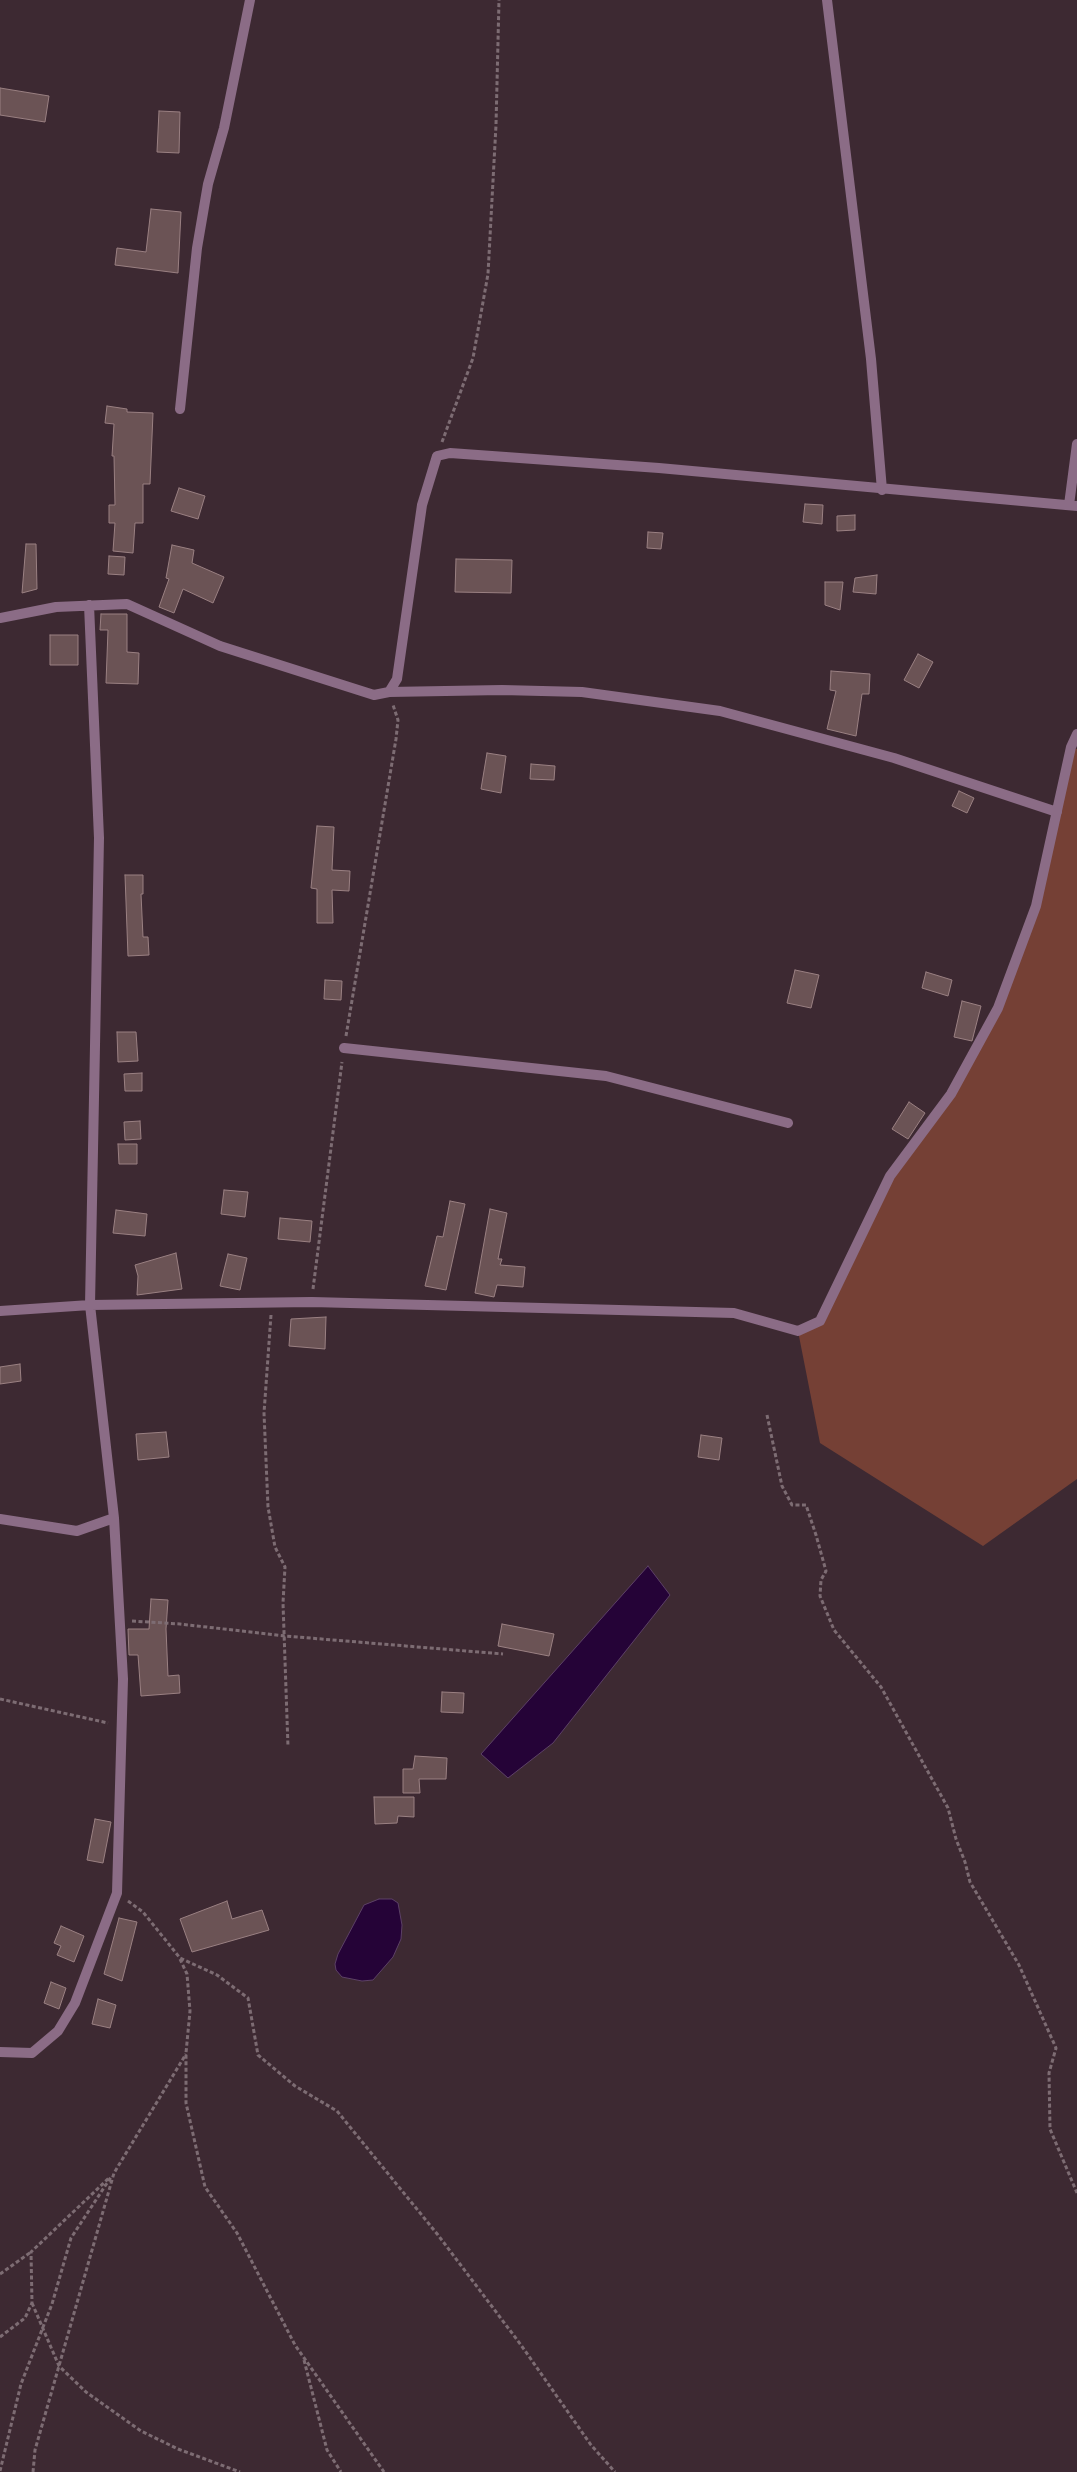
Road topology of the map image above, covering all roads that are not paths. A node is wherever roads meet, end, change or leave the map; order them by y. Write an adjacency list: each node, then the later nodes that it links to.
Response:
1 (250, 0): 3 (street)
2 (827, 0): 5 (street)
3 (180, 409)
4 (1077, 444): 6 (street)
5 (882, 490): 6 (street); 9 (street)
6 (1073, 506)
7 (90, 605): 8 (street); 9 (street); 14 (street)
8 (0, 618)
9 (389, 692): 11 (street)
10 (1077, 734): 11 (street)
11 (1057, 812): 14 (street)
12 (344, 1048): 13 (street)
13 (788, 1123)
14 (90, 1305): 15 (street); 16 (street)
15 (0, 1311)
16 (114, 1518): 17 (street); 19 (street)
17 (0, 1520)
18 (0, 2052): 19 (street)
19 (17, 2053): 20 (street)
20 (0, 2062)

